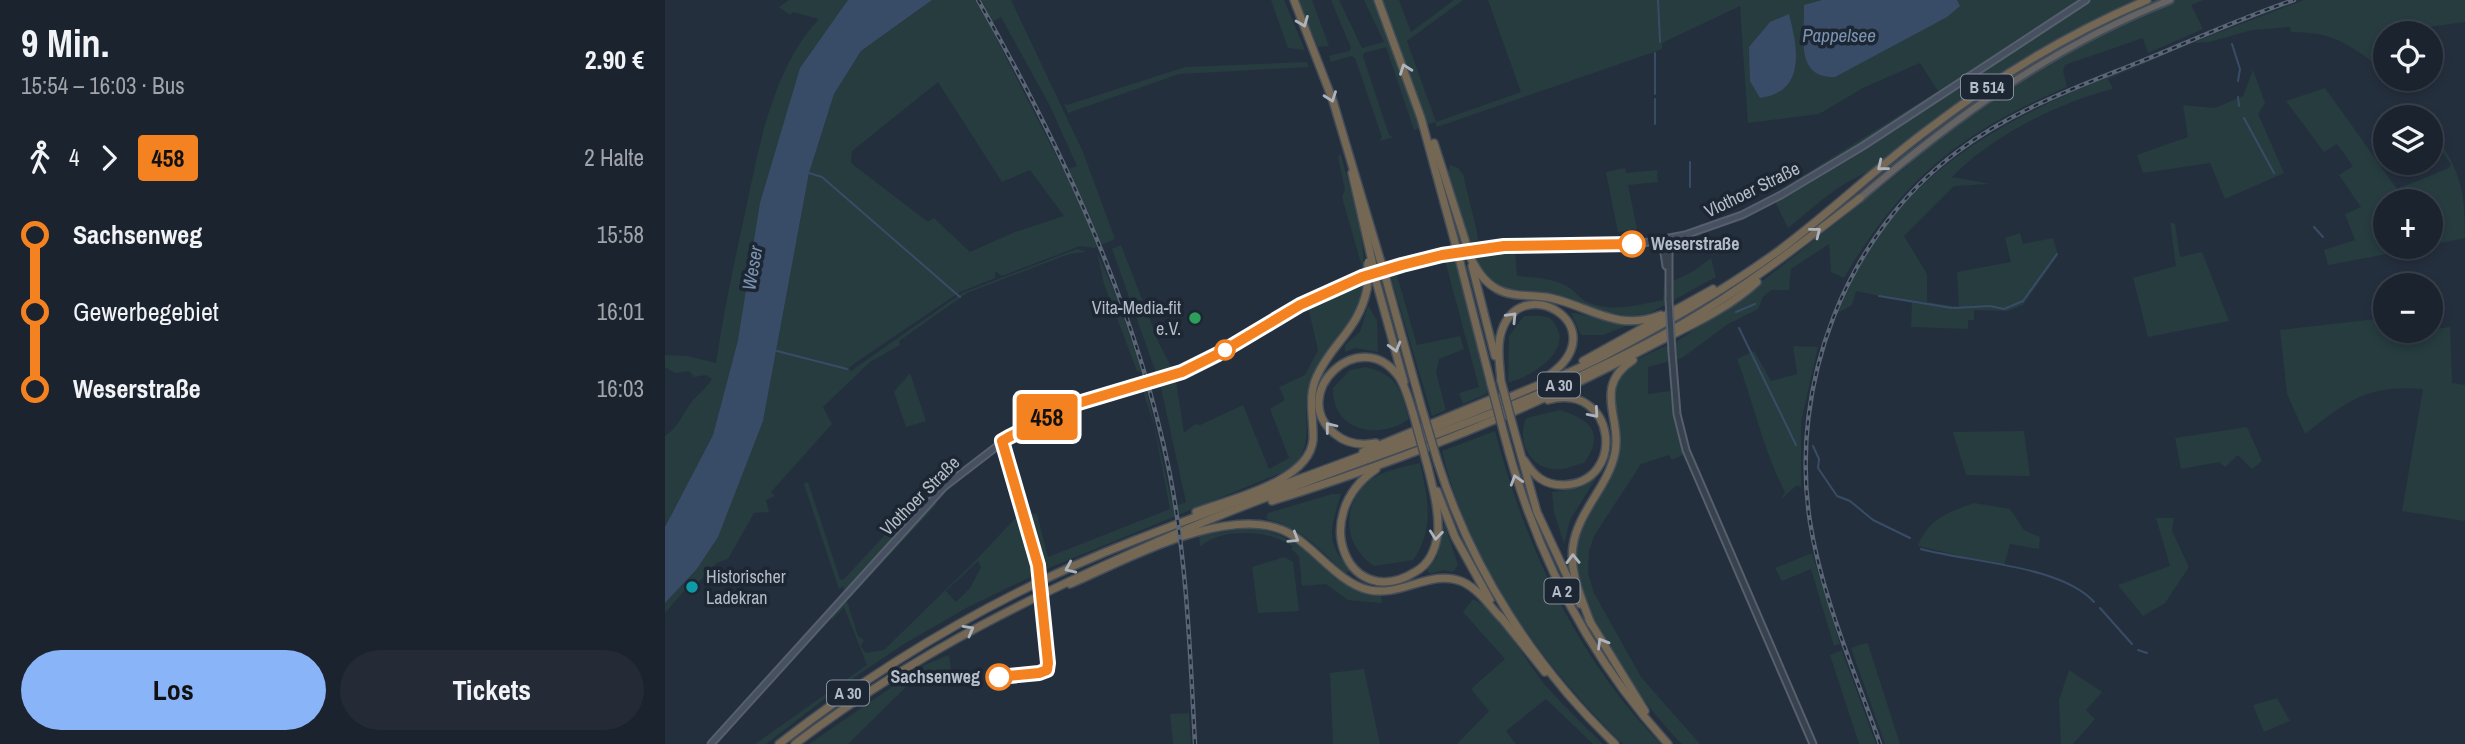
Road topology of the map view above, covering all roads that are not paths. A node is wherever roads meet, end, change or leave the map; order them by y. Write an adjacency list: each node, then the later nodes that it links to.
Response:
1 (1294, 0): 8 (highway, one-way to 8)
2 (1378, 0): 6 (highway, A 2, one-way to 2)
3 (2086, 0): 9 (main road, Vlothoer Straße)
4 (2147, 0): 10 (highway, B 514, one-way to 10)
5 (2169, 0): 7 (highway, B 514)
6 (1444, 182): 11 (highway, bridge); 31 (highway, A 2, one-way to 6, bridge)
7 (1860, 198): 13 (highway, B 514, one-way to 7)
8 (1362, 204): 12 (highway); 12 (highway)
9 (1666, 239): 32 (main road, Vlothoer Straße); 37 (street, bridge)
10 (1777, 252): 14 (highway); 24 (highway, A 30)
11 (1470, 257): 14 (highway); 17 (highway)
12 (1373, 260): 19 (highway, one-way to 19, bridge); 26 (highway, bridge); 30 (highway, bridge)
13 (1772, 267): 15 (highway); 25 (highway, A 30)
14 (1687, 305): 16 (highway)
15 (1681, 330): 18 (highway); 29 (highway, one-way to 15)
16 (1548, 376): 17 (highway, one-way to 16); 20 (highway)
17 (1501, 381): 21 (highway, bridge)
18 (1532, 405): 21 (highway, one-way to 21); 22 (highway)
19 (1413, 412): 20 (highway, one-way to 19); 23 (highway, bridge)
20 (1391, 440): 24 (highway)
21 (1518, 447): 29 (highway)
22 (1409, 454): 23 (highway, one-way to 22); 25 (highway)
23 (1429, 468): 27 (highway)
24 (1320, 471): 26 (highway, A 30)
25 (1166, 538): 28 (highway, A 30)
26 (1133, 541): 33 (highway, A 30, one-way to 33)
27 (1501, 618): 28 (highway, one-way to 27); 30 (highway)
28 (989, 619): 34 (highway, A 30, one-way to 28)
29 (1591, 624): 31 (highway, one-way to 29)
30 (1558, 685): 35 (highway)
31 (1656, 730): 36 (highway, A 2)
32 (711, 744)
33 (779, 744)
34 (795, 744)
35 (1615, 744)
36 (1668, 744)
37 (1812, 744)

